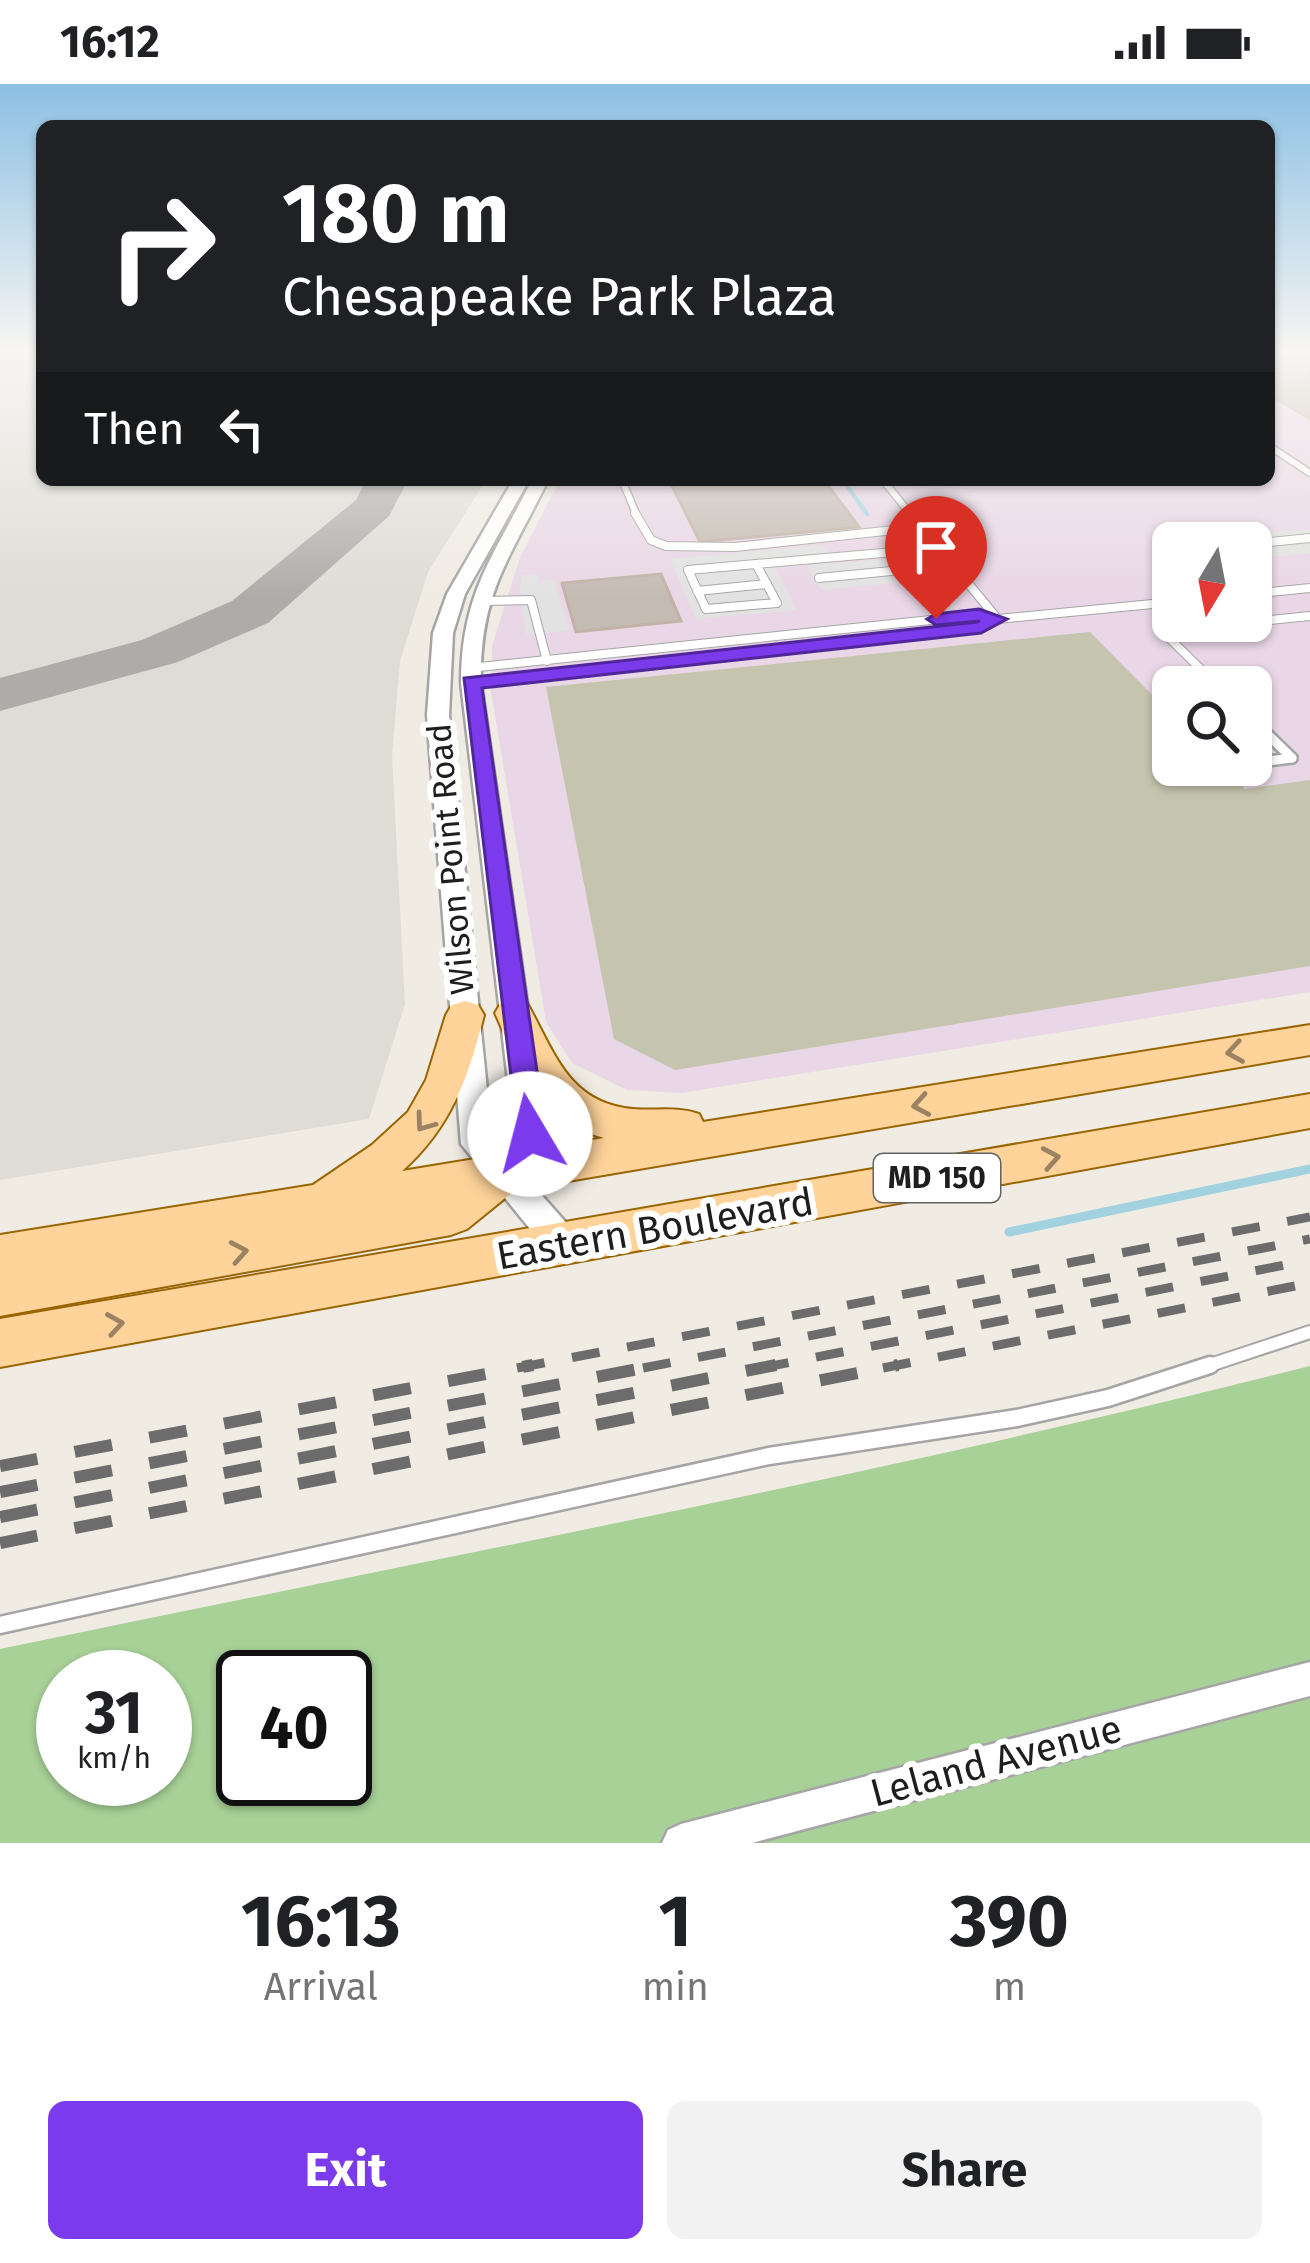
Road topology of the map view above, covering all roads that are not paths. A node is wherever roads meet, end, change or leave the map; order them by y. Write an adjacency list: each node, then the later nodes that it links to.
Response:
1 (1275, 450): 2 (lane)
2 (1310, 473)
3 (518, 486): 26 (street, Wilson Point Road)
4 (536, 486): 18 (street, Wilson Point Road)
5 (625, 486): 7 (lane)
6 (888, 486): 7 (lane)
7 (922, 527): 10 (lane)
8 (1310, 538): 9 (lane)
9 (1272, 542)
10 (940, 548): 11 (lane); 12 (lane)
11 (756, 564): 14 (lane); 16 (lane)
12 (953, 565): 13 (lane); 21 (lane)
13 (819, 578)
14 (767, 584): 16 (lane); 16 (lane)
15 (1310, 588): 17 (lane)
16 (698, 591)
17 (1272, 592)
18 (478, 601): 22 (lane); 25 (street, Wilson Point Road)
19 (1152, 604): 21 (lane)
20 (1310, 616): 23 (lane)
21 (998, 619): 22 (lane); 24 (lane)
22 (547, 659): 24 (lane); 25 (lane)
23 (1198, 666)
24 (550, 674): 25 (lane)
25 (471, 675): 26 (street); 29 (street, Wilson Point Road)
26 (438, 679): 30 (street, Wilson Point Road)
27 (1272, 738): 28 (lane)
28 (1272, 760)
29 (514, 1013): 33 (main road); 34 (street, Wilson Point Road)
30 (464, 1015): 34 (street, Wilson Point Road); 35 (main road, one-way to 35)
31 (1310, 1040): 33 (main road, MD 150, one-way to 33)
32 (1310, 1111): 36 (main road, Eastern Boulevard / MD 150, one-way to 32)
33 (861, 1114): 34 (main road, MD 150)
34 (504, 1174): 35 (main road, MD 150); 36 (street, Wilson Point Road); 38 (main road, one-way to 34)
35 (316, 1203): 37 (main road, MD 150)
36 (564, 1245): 40 (main road, Eastern Boulevard / MD 150, one-way to 36)
37 (0, 1256)
38 (0, 1294)
39 (1310, 1332): 41 (lane)
40 (0, 1343)
41 (0, 1625)
42 (1310, 1679): 43 (street, Leland Avenue)
43 (681, 1843)

